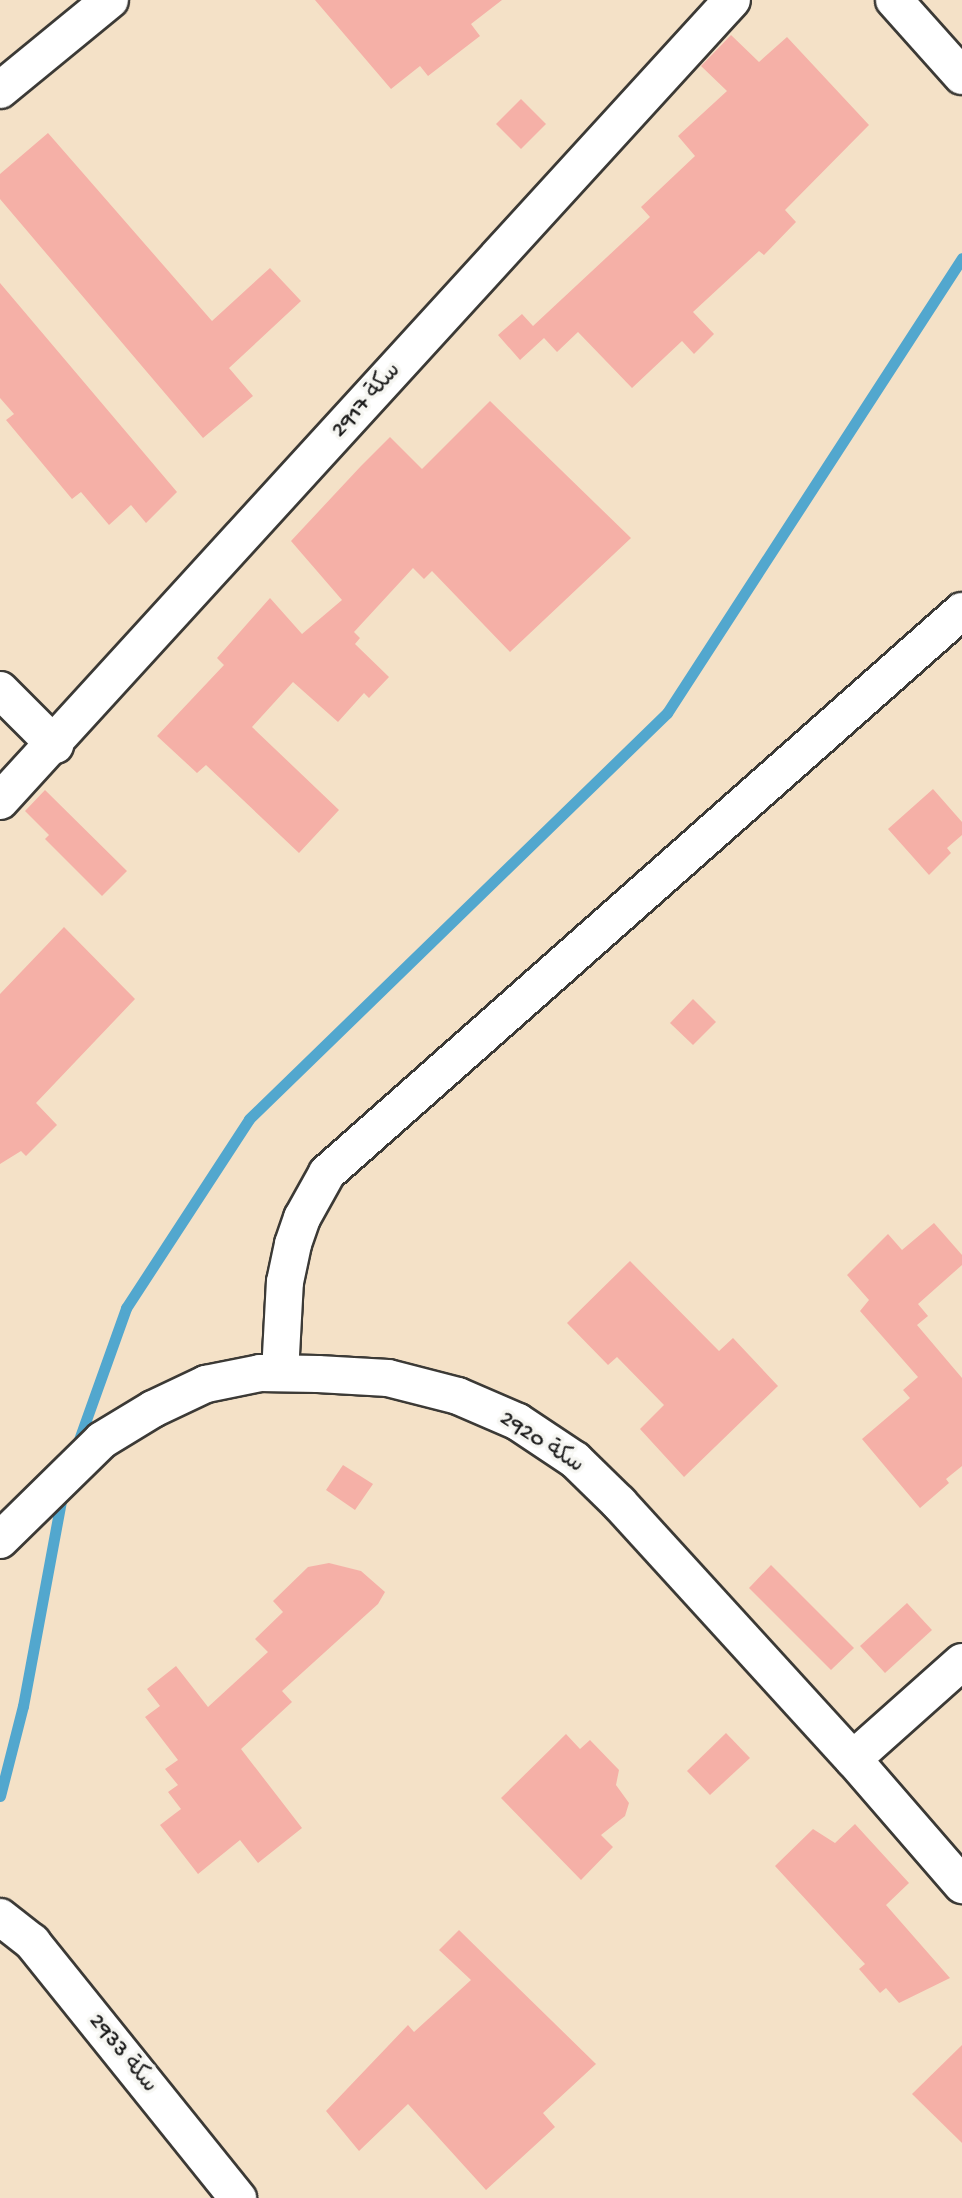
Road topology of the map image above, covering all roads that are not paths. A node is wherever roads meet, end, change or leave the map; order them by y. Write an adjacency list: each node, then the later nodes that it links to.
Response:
1 (110, 0): 5 (street)
2 (732, 0): 8 (street, سكة 2917)
3 (894, 0): 4 (street)
4 (962, 76)
5 (0, 90)
6 (962, 611): 10 (street)
7 (0, 690): 8 (street)
8 (55, 745): 9 (street, سكة 2917)
9 (0, 801)
10 (280, 1373): 11 (street, سكة 2920); 13 (street, سكة 2920)
11 (0, 1540)
12 (962, 1662): 13 (street)
13 (853, 1759): 14 (street, سكة 2920)
14 (962, 1885)
15 (0, 1917): 16 (street, سكة 2933)
16 (238, 2198)

